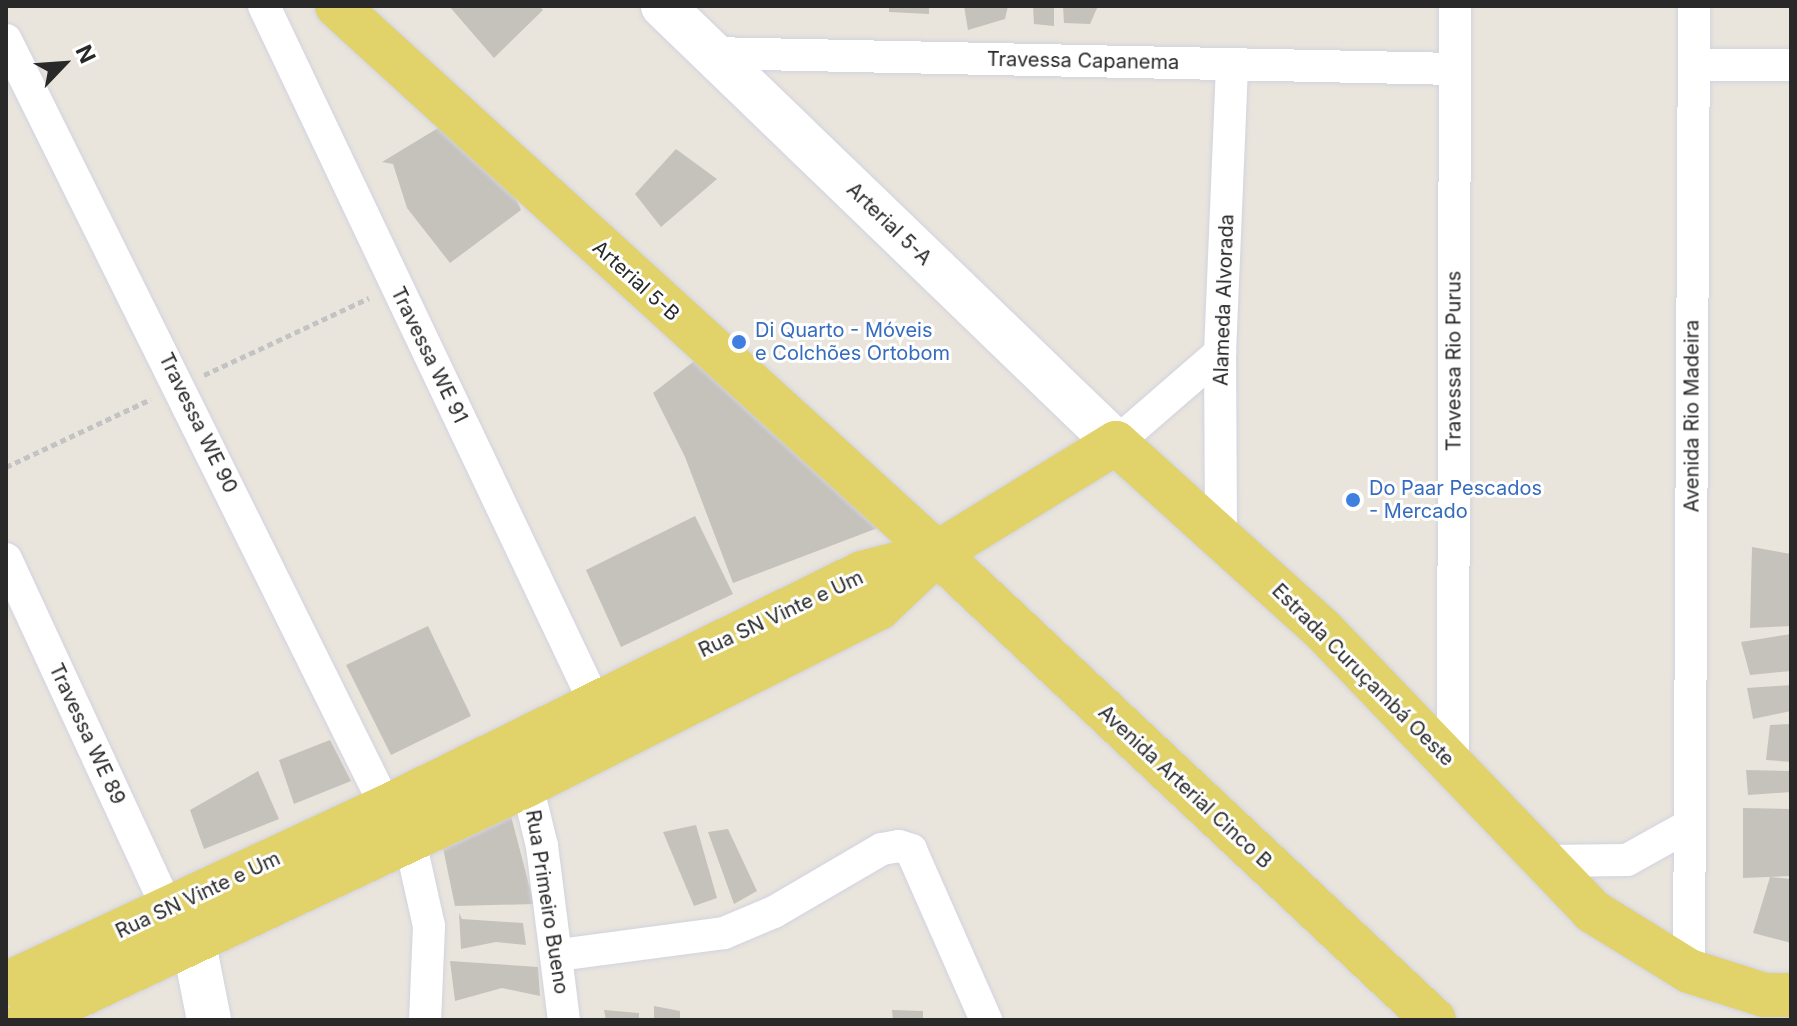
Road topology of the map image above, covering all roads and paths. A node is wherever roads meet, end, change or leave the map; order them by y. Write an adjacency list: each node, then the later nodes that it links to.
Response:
1 (264, 6): 17 (street, Travessa WE 91)
2 (337, 6): 15 (main road, Arterial 5-B)
3 (663, 6): 7 (street, Arterial 5-A)
4 (1455, 6): 11 (street, Travessa Rio Purus)
5 (1694, 6): 9 (street, Avenida Rio Madeira)
6 (6, 40): 21 (street, Travessa WE 90)
7 (711, 53): 8 (street, Travessa Capanema); 13 (street, Arterial 5-A)
8 (1232, 64): 11 (street, Travessa Capanema); 12 (street, Alameda Alvorada)
9 (1695, 65): 10 (street); 22 (street, Avenida Rio Madeira)
10 (1791, 65)
11 (1455, 69): 18 (street, Travessa Rio Purus)
12 (1220, 353): 13 (street); 14 (street, Alameda Alvorada)
13 (1116, 443): 14 (main road, Estrada Curuçambá Oeste); 15 (main road)
14 (1221, 536): 18 (main road, Estrada Curuçambá Oeste)
15 (937, 553): 17 (main road, Rua SN Vinte e Um); 19 (main road, Rua SN Vinte e Um); 29 (main road, Avenida Arterial Cinco B)
16 (6, 559): 24 (street, Travessa WE 89)
17 (595, 703): 20 (main road, Rua SN Vinte e Um)
18 (1453, 765): 23 (main road, Estrada Curuçambá Oeste)
19 (527, 785): 20 (main road, Rua SN Vinte e Um); 25 (street, Rua Primeiro Bueno)
20 (471, 789): 21 (main road, Rua SN Vinte e Um)
21 (398, 824): 24 (main road, Rua SN Vinte e Um); 32 (street, Travessa WE 90)
22 (1690, 825): 23 (street); 26 (street, Avenida Rio Madeira)
23 (1545, 861): 26 (main road, Estrada Curuçambá Oeste)
24 (180, 924): 27 (main road, Rua SN Vinte e Um); 30 (main road, Rua SN Vinte e Um); 31 (street)
25 (559, 955): 33 (street, Rua Primeiro Bueno); 34 (street)
26 (1689, 971): 28 (main road, Estrada Curuçambá Oeste)
27 (6, 984)
28 (1791, 995)
29 (1431, 1019)
30 (27, 1020)
31 (209, 1020)
32 (425, 1020)
33 (564, 1020)
34 (986, 1020)

